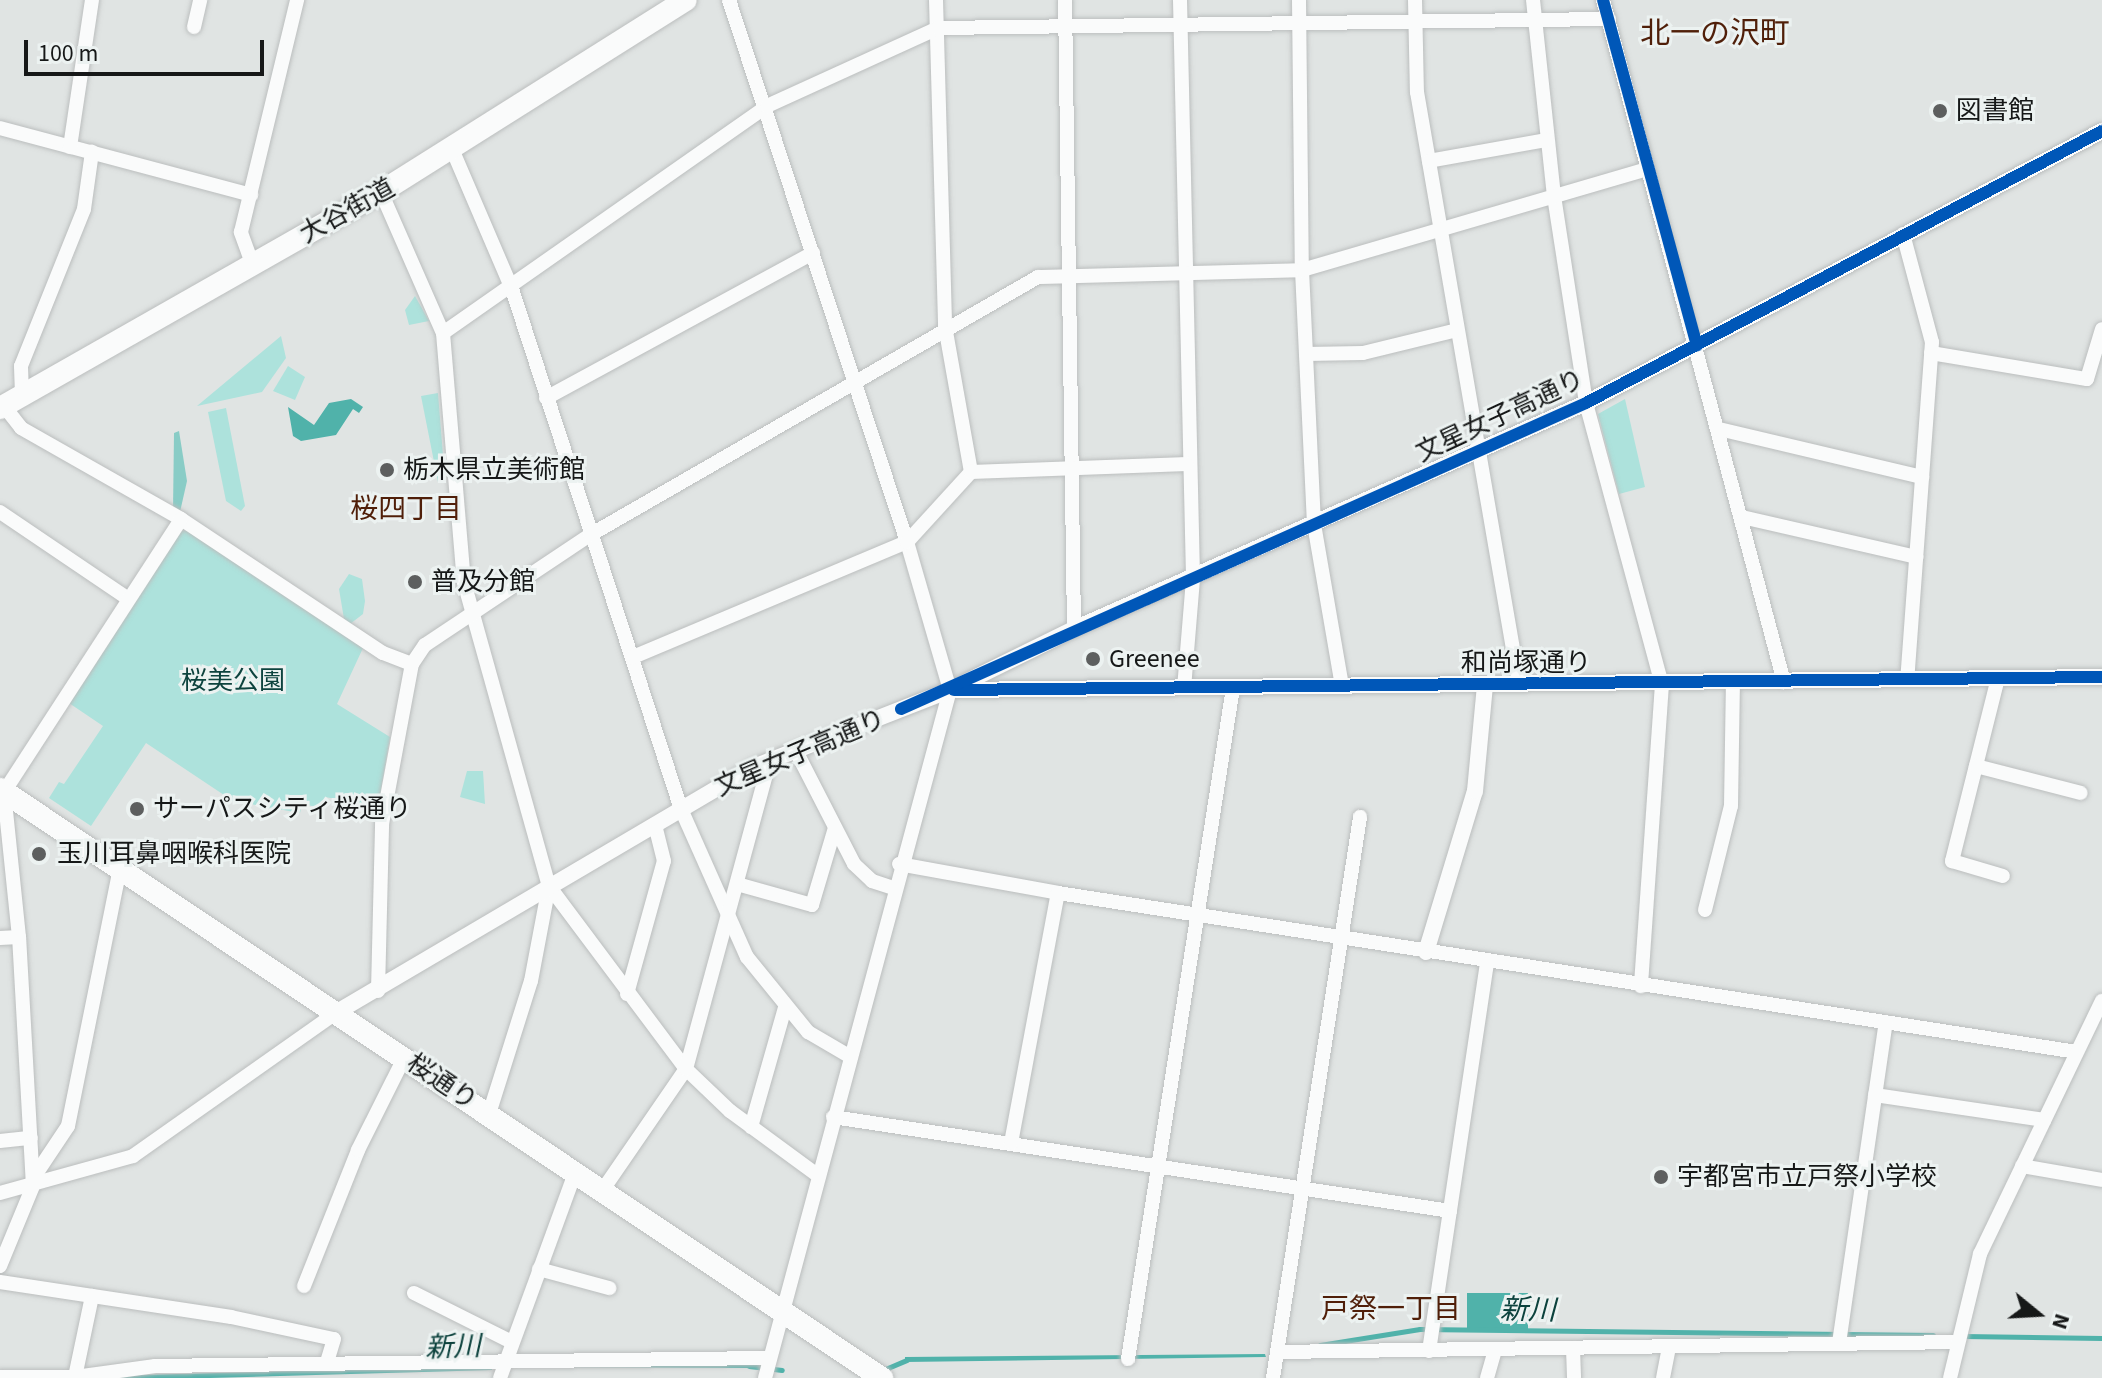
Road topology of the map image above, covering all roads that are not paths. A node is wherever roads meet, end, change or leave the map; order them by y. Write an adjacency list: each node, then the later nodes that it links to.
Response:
1 (92, 0): 25 (street)
2 (200, 0): 18 (street)
3 (297, 0): 31 (street)
4 (686, 0): 26 (main road, 大谷街道)
5 (729, 0): 21 (street)
6 (936, 0): 20 (street)
7 (1065, 0): 19 (street)
8 (1180, 0): 17 (street)
9 (1299, 0): 16 (street)
10 (1415, 0): 15 (street)
11 (1533, 0): 13 (street)
12 (1603, 0): 14 (street)
13 (1534, 19): 14 (street); 15 (street); 24 (street)
14 (1609, 19): 29 (street)
15 (1415, 20): 16 (street); 28 (street)
16 (1299, 23): 17 (street); 37 (street)
17 (1180, 25): 19 (street); 38 (street)
18 (194, 27)
19 (1065, 27): 20 (street); 39 (street)
20 (938, 28): 21 (street); 41 (street)
21 (767, 106): 35 (street); 40 (street)
22 (0, 128): 25 (street)
23 (2102, 131): 34 (street, 文星女子高通り)
24 (1547, 140): 28 (street); 32 (street)
25 (70, 147): 27 (street)
26 (452, 149): 30 (main road, 大谷街道); 40 (street)
27 (92, 152): 31 (street); 50 (street)
28 (1429, 161): 33 (street)
29 (1647, 169): 32 (street); 45 (street)
30 (381, 192): 36 (main road, 大谷街道); 44 (street)
31 (251, 195): 36 (street)
32 (1554, 196): 33 (street); 51 (street)
33 (1440, 230): 37 (street); 43 (street)
34 (1903, 234): 45 (street, 文星女子高通り); 46 (street)
35 (813, 253): 48 (street); 49 (street)
36 (252, 263): 50 (main road, 大谷街道)
37 (1302, 270): 38 (street); 47 (street)
38 (1184, 273): 39 (street); 54 (street)
39 (1067, 274): 41 (street); 55 (street)
40 (512, 289): 44 (street); 49 (street)
41 (945, 326): 48 (street); 56 (street)
42 (2102, 329): 46 (street)
43 (1457, 330): 47 (street); 53 (street)
44 (443, 333): 67 (street)
45 (1697, 345): 51 (street, 文星女子高通り); 52 (street)
46 (1931, 353): 57 (street)
47 (1306, 354): 61 (street)
48 (853, 382): 62 (street); 63 (street)
49 (546, 398): 62 (street)
50 (9, 403): 60 (street)
51 (1586, 403): 53 (street, 文星女子高通り); 77 (street)
52 (1719, 429): 57 (street); 59 (street)
53 (1480, 451): 61 (street, 文星女子高通り); 76 (street)
54 (1187, 464): 55 (street); 65 (street)
55 (1071, 465): 56 (street); 68 (street)
56 (971, 472): 63 (street)
57 (1922, 477): 64 (street)
58 (0, 512): 66 (street)
59 (1742, 517): 64 (street); 74 (street)
60 (181, 519): 66 (street); 70 (street)
61 (1314, 524): 65 (street, 文星女子高通り); 79 (street)
62 (590, 535): 67 (street); 69 (street)
63 (907, 542): 69 (street); 82 (street)
64 (1916, 557): 73 (street)
65 (1193, 579): 68 (street, 文星女子高通り); 80 (street)
66 (127, 598): 86 (street)
67 (473, 612): 70 (street); 96 (street)
68 (1074, 629): 82 (street, 文星女子高通り)
69 (633, 657): 88 (street)
70 (412, 664): 108 (street)
71 (2102, 676): 72 (street, 和尚塚通り)
72 (1998, 678): 73 (street, 和尚塚通り); 85 (street)
73 (1907, 680): 74 (street, 和尚塚通り)
74 (1784, 682): 75 (street, 和尚塚通り)
75 (1733, 683): 77 (street, 和尚塚通り); 99 (street)
76 (1519, 684): 77 (street, 和尚塚通り); 78 (street, 和尚塚通り)
77 (1662, 684): 107 (street)
78 (1485, 685): 79 (street, 和尚塚通り); 105 (street)
79 (1342, 686): 81 (street, 和尚塚通り)
80 (1184, 688): 81 (street, 和尚塚通り); 82 (street, 和尚塚通り)
81 (1233, 688): 101 (street)
82 (950, 690): 83 (street, 文星女子高通り); 92 (street)
83 (796, 751): 84 (street, 文星女子高通り); 91 (street)
84 (770, 760): 88 (street, 文星女子高通り); 95 (street)
85 (1976, 766): 87 (street); 94 (street)
86 (2, 791): 93 (main road, 桜通り); 102 (street)
87 (2081, 793)
88 (681, 809): 90 (street, 文星女子高通り); 100 (street)
89 (1360, 817): 103 (street)
90 (655, 824): 96 (street, 文星女子高通り); 109 (street)
91 (835, 828): 95 (street); 97 (street)
92 (899, 864): 97 (street); 98 (street)
93 (120, 868): 112 (main road, 桜通り); 131 (street)
94 (2003, 876)
95 (737, 884): 100 (street)
96 (549, 886): 108 (street, 文星女子高通り); 109 (street); 119 (street)
97 (893, 888): 116 (street)
98 (1058, 893): 101 (street); 125 (street)
99 (1705, 910)
100 (728, 915): 111 (street); 117 (street)
101 (1200, 915): 103 (street); 127 (street)
102 (19, 937): 104 (street); 123 (street)
103 (1341, 937): 105 (street); 132 (street)
104 (0, 938)
105 (1426, 952): 106 (street)
106 (1487, 962): 107 (street); 135 (street)
107 (1641, 986): 113 (street)
108 (378, 991): 112 (street, 文星女子高通り)
109 (627, 994): 117 (street)
110 (2102, 1001): 114 (street)
111 (785, 1008): 116 (street); 122 (street)
112 (337, 1012): 115 (main road, 桜通り); 131 (street)
113 (1886, 1022): 114 (street); 118 (street)
114 (2077, 1052): 121 (street)
115 (405, 1056): 119 (main road, 桜通り); 139 (street)
116 (849, 1056): 120 (street)
117 (686, 1069): 122 (street); 133 (street)
118 (1875, 1095): 121 (street); 146 (street)
119 (489, 1114): 128 (main road, 桜通り)
120 (833, 1117): 125 (street); 129 (street)
121 (2044, 1120): 126 (street)
122 (751, 1127): 129 (street)
123 (31, 1138): 124 (street); 131 (street)
124 (0, 1141)
125 (1011, 1143): 127 (street)
126 (2022, 1166): 130 (street); 145 (street)
127 (1159, 1168): 132 (street); 153 (street)
128 (575, 1173): 133 (main road, 桜通り); 137 (street)
129 (817, 1175): 143 (street)
130 (2102, 1180)
131 (33, 1186): 134 (street); 136 (street)
132 (1299, 1189): 135 (street); 151 (street)
133 (602, 1191): 143 (main road, 桜通り)
134 (0, 1193)
135 (1450, 1211): 150 (street)
136 (0, 1266)
137 (539, 1269): 140 (street); 144 (street)
138 (0, 1282): 142 (street)
139 (304, 1286)
140 (609, 1288)
141 (414, 1293): 144 (street)
142 (92, 1296): 154 (street); 157 (street)
143 (782, 1312): 152 (street); 160 (main road, 桜通り)
144 (512, 1342): 155 (street)
145 (1958, 1342): 146 (street); 165 (street)
146 (1839, 1343): 147 (street)
147 (1669, 1347): 148 (street); 164 (street)
148 (1573, 1348): 149 (street); 163 (street)
149 (1495, 1350): 150 (street); 162 (street)
150 (1429, 1351): 151 (street)
151 (1277, 1352): 161 (street)
152 (770, 1358): 155 (street); 159 (street)
153 (1128, 1359)
154 (327, 1362): 155 (street); 157 (street)
155 (505, 1362): 158 (street)
156 (0, 1377): 157 (street)
157 (75, 1377)
158 (500, 1378)
159 (765, 1378)
160 (882, 1378)
161 (1273, 1378)
162 (1487, 1378)
163 (1574, 1378)
164 (1663, 1378)
165 (1950, 1378)

